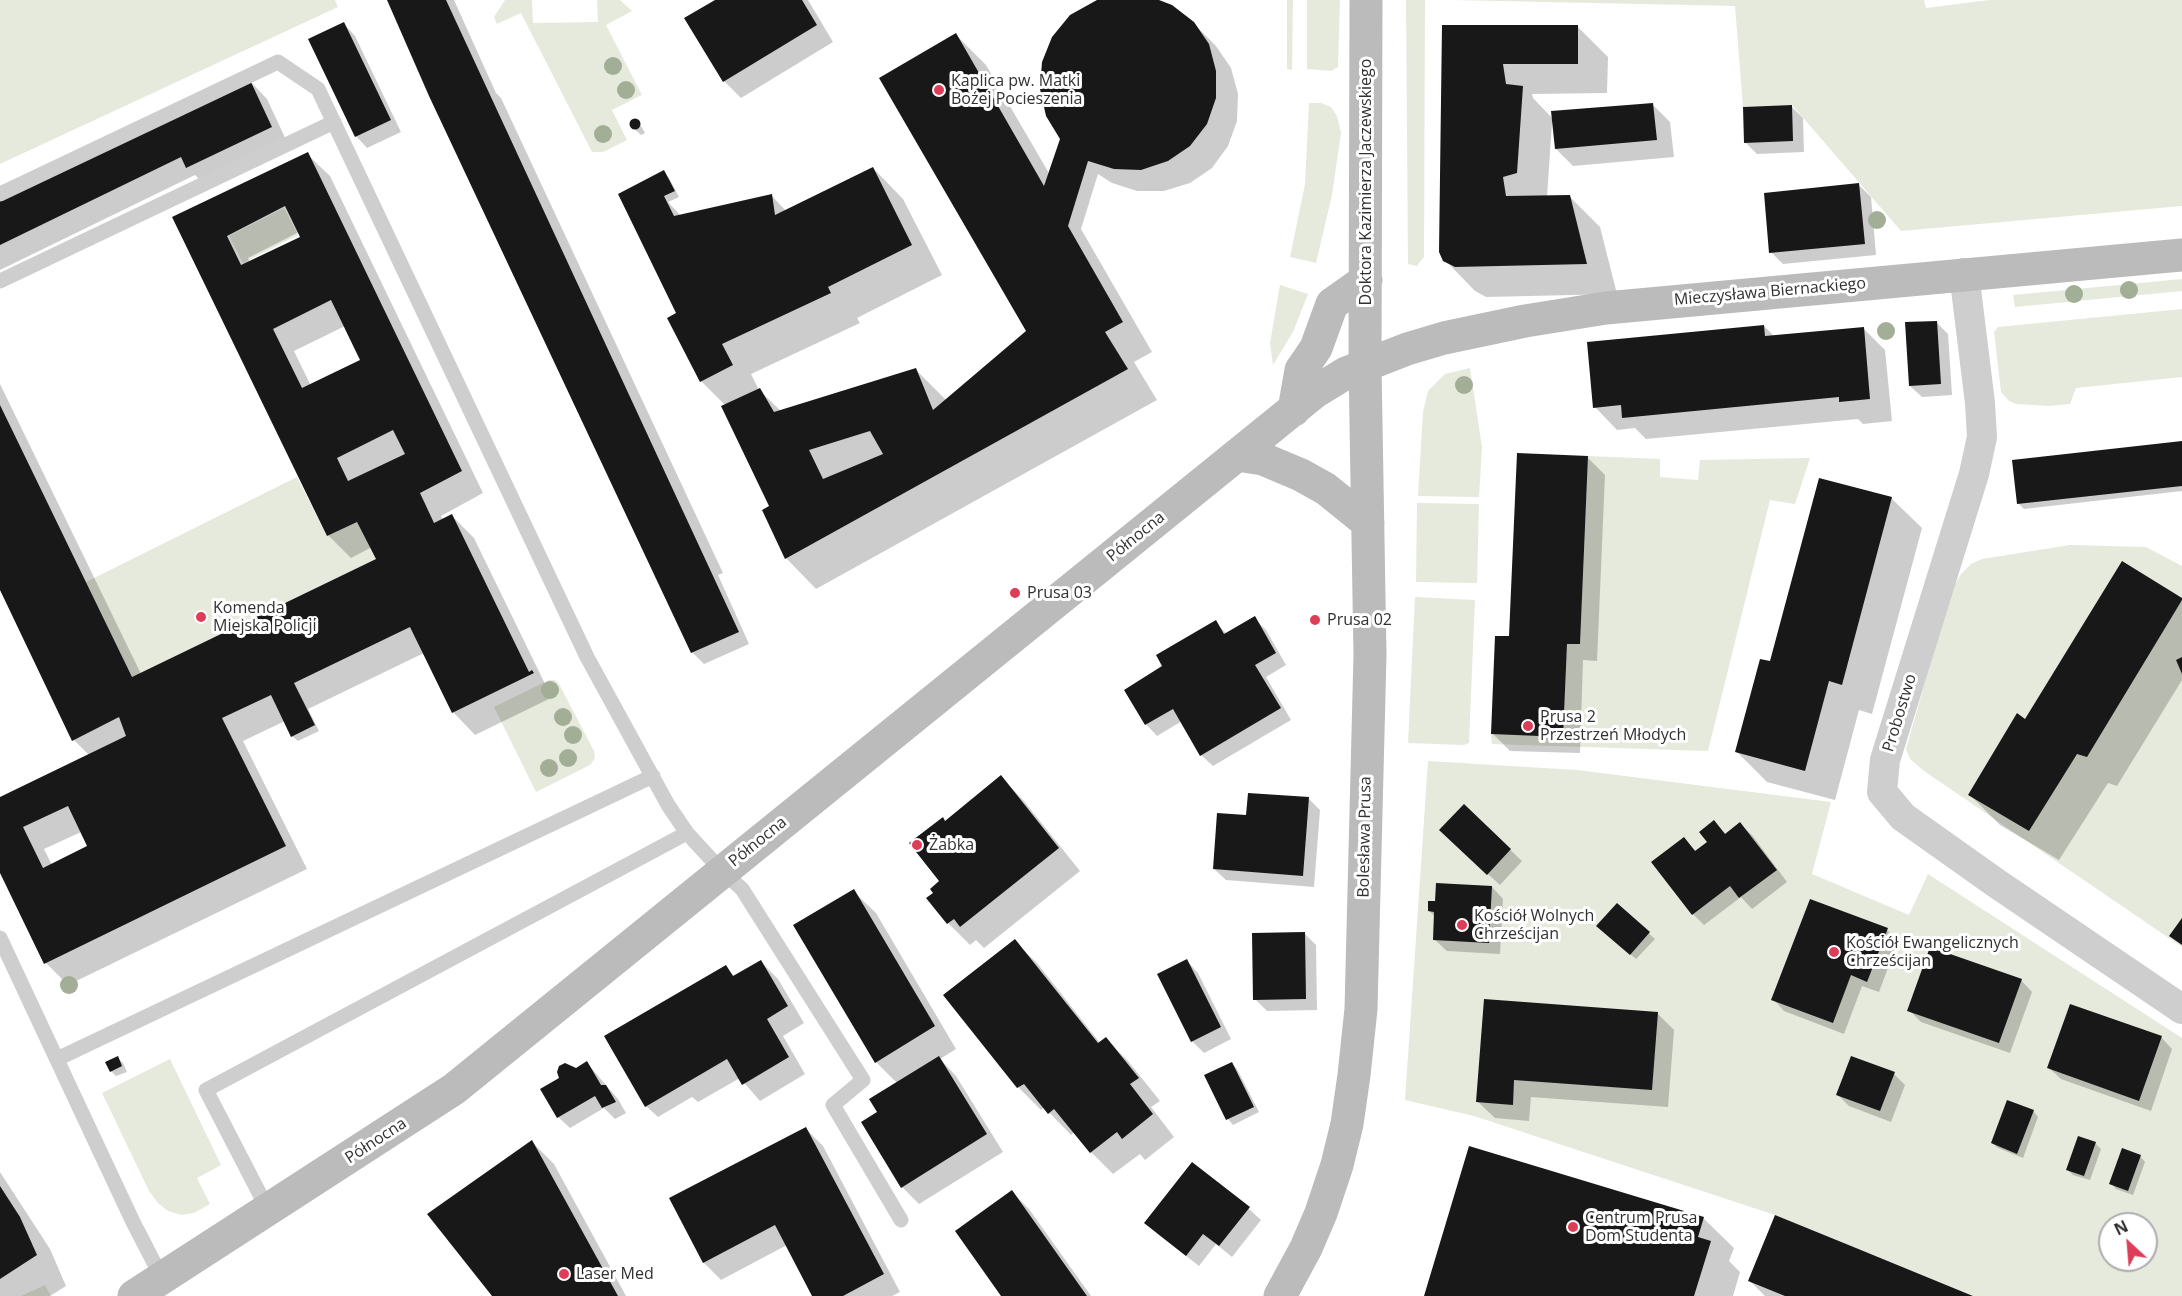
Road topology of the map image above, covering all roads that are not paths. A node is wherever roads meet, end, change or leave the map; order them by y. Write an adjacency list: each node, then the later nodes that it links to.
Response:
1 (1366, 0): 6 (street, Doktora Kazimierza Jaczewskiego)
2 (334, 122): 3 (lane); 7 (lane); 12 (lane)
3 (0, 194)
4 (2182, 255): 5 (street, Mieczysława Biernackiego)
5 (1964, 273): 8 (street, Mieczysława Biernackiego); 16 (street, Probostwo)
6 (1366, 280): 8 (street, Doktora Kazimierza Jaczewskiego); 9 (street)
7 (0, 281)
8 (1365, 364): 9 (street, Północna); 11 (street, Bolesława Prusa)
9 (1294, 410): 10 (street, Północna)
10 (1237, 455): 11 (street); 14 (street, Północna)
11 (1368, 523): 22 (street, Bolesława Prusa)
12 (653, 776): 13 (lane); 17 (lane)
13 (687, 833): 14 (lane); 18 (lane)
14 (722, 871): 18 (street, Północna); 19 (lane)
15 (0, 938): 17 (lane)
16 (2182, 1008)
17 (57, 1059): 20 (lane)
18 (268, 1210): 20 (street, Północna)
19 (901, 1220)
20 (162, 1278): 21 (street, Północna)
21 (134, 1296)
22 (1280, 1296)

